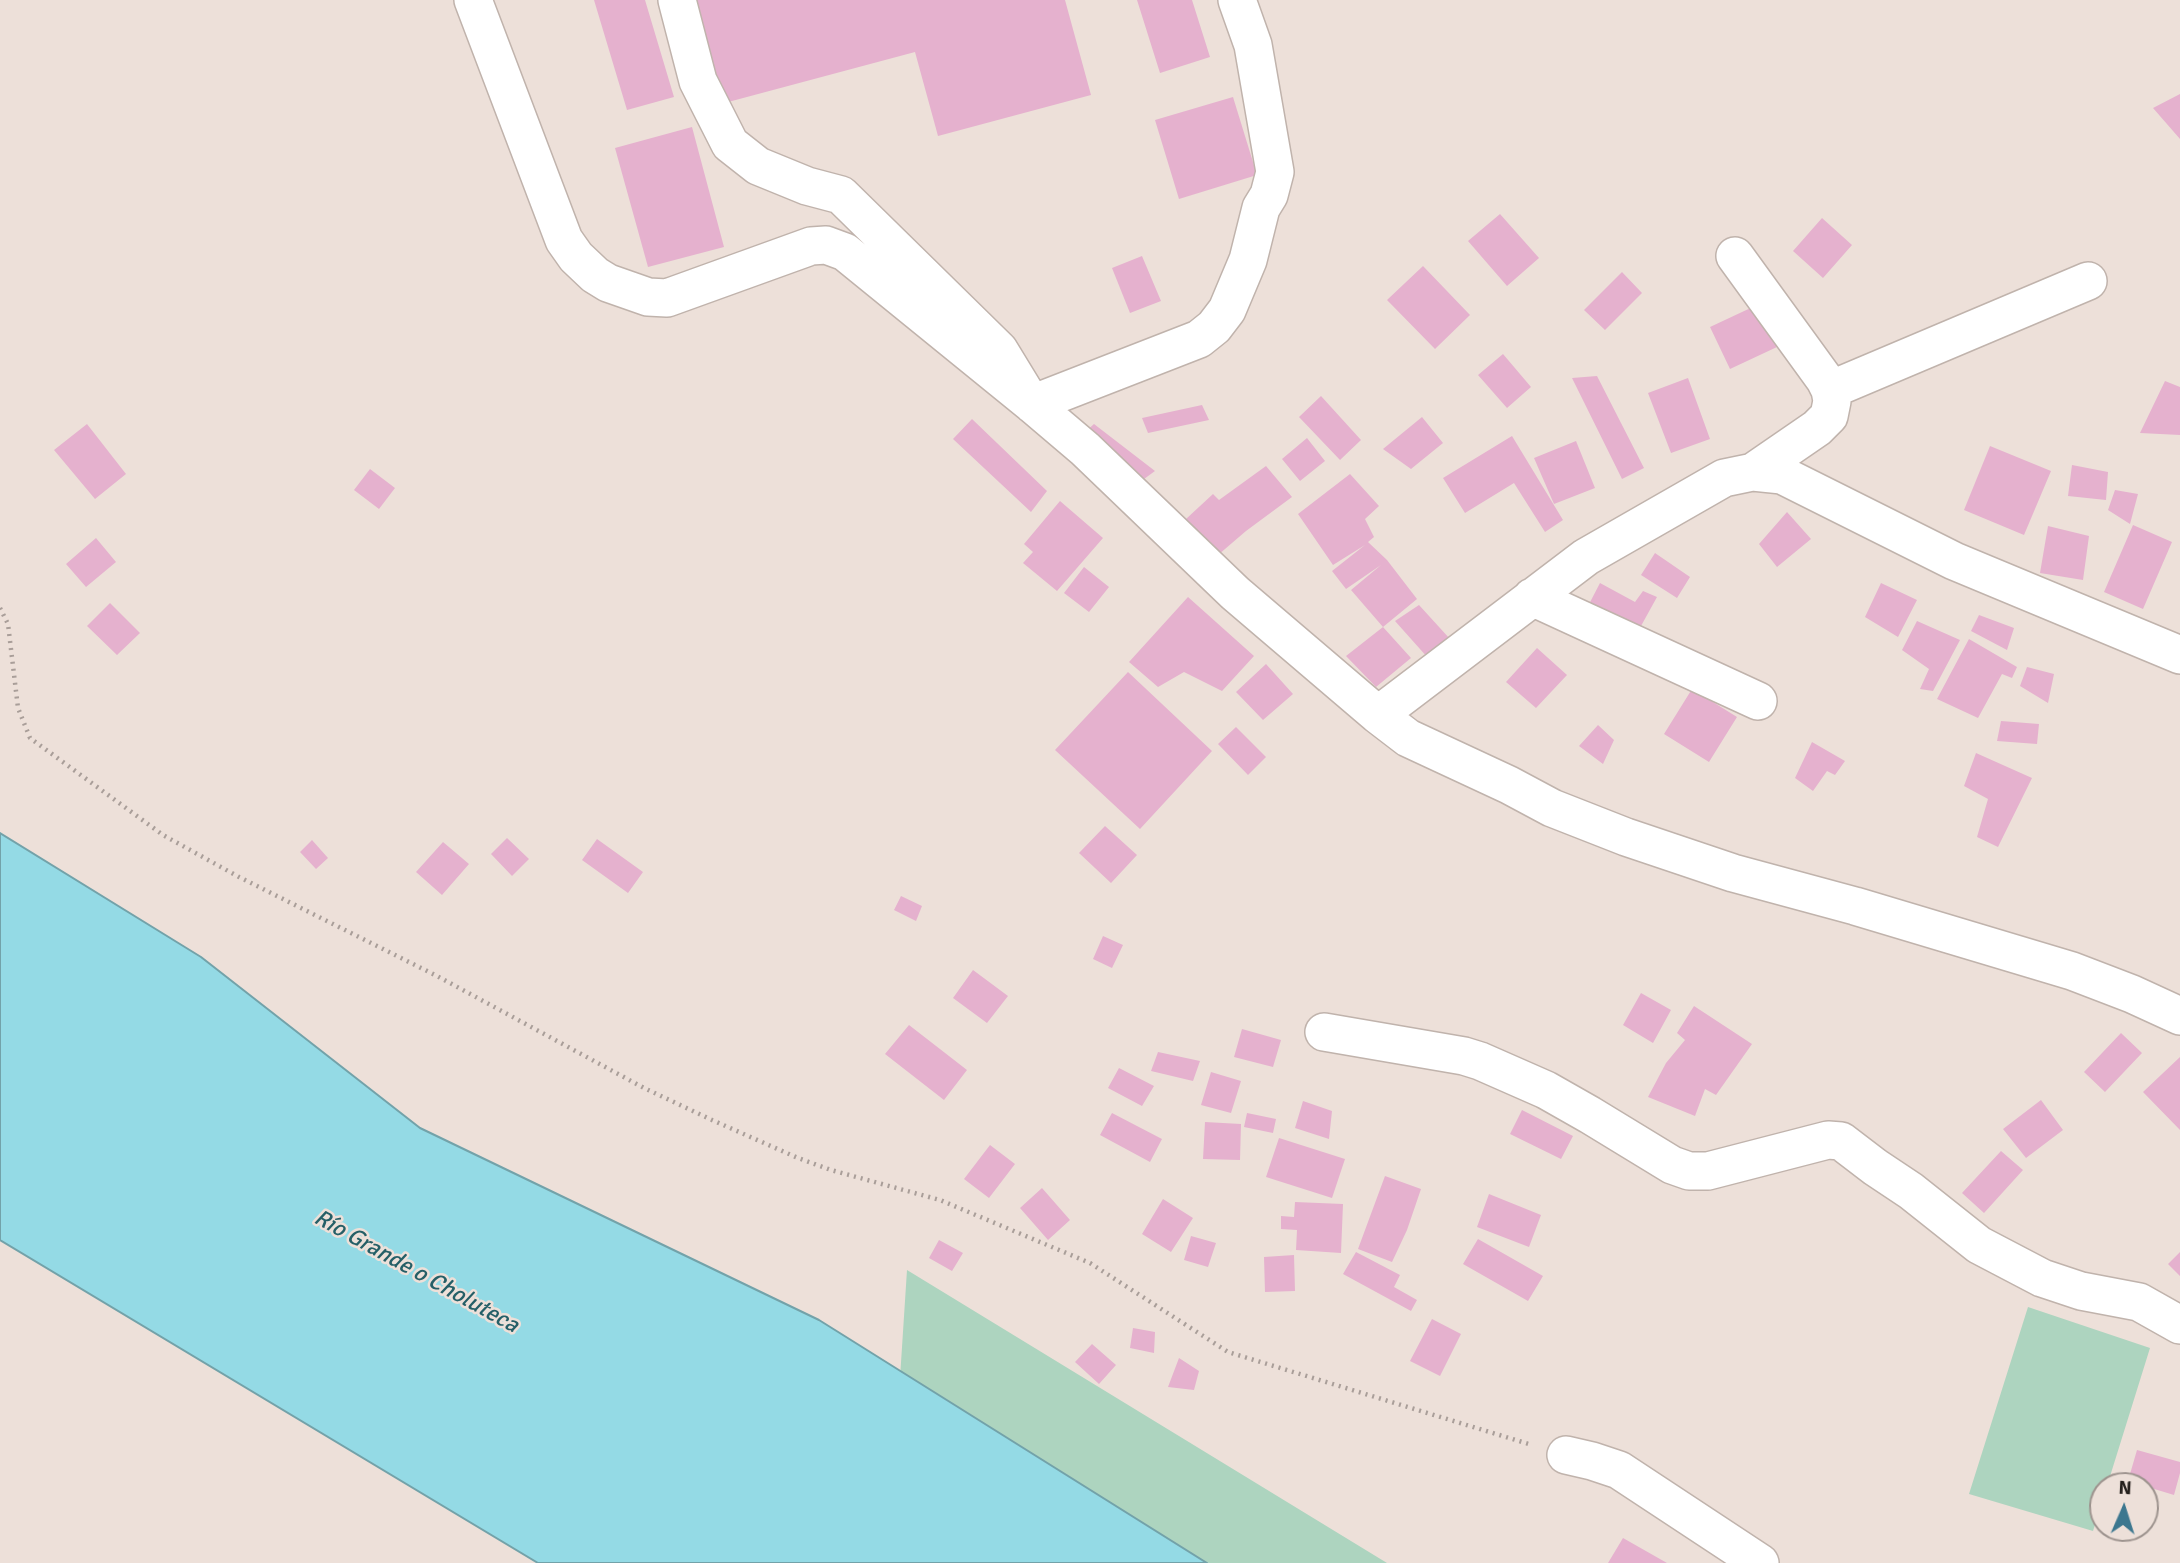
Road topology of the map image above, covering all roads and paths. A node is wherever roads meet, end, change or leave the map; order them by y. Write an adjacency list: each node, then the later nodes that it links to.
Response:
1 (473, 0): 7 (street)
2 (677, 0): 7 (street)
3 (1237, 0): 7 (street)
4 (1735, 256): 6 (street)
5 (2088, 281): 6 (street)
6 (1830, 390): 8 (street)
7 (1032, 404): 13 (street)
8 (1753, 472): 9 (street); 11 (street)
9 (1532, 597): 12 (street); 13 (street)
10 (0, 608): 17 (path)
11 (2180, 655)
12 (1758, 701)
13 (1378, 715): 14 (street)
14 (2180, 1016)
15 (1324, 1032): 16 (street)
16 (2180, 1325)
17 (1566, 1455): 18 (street)
18 (1760, 1563)

